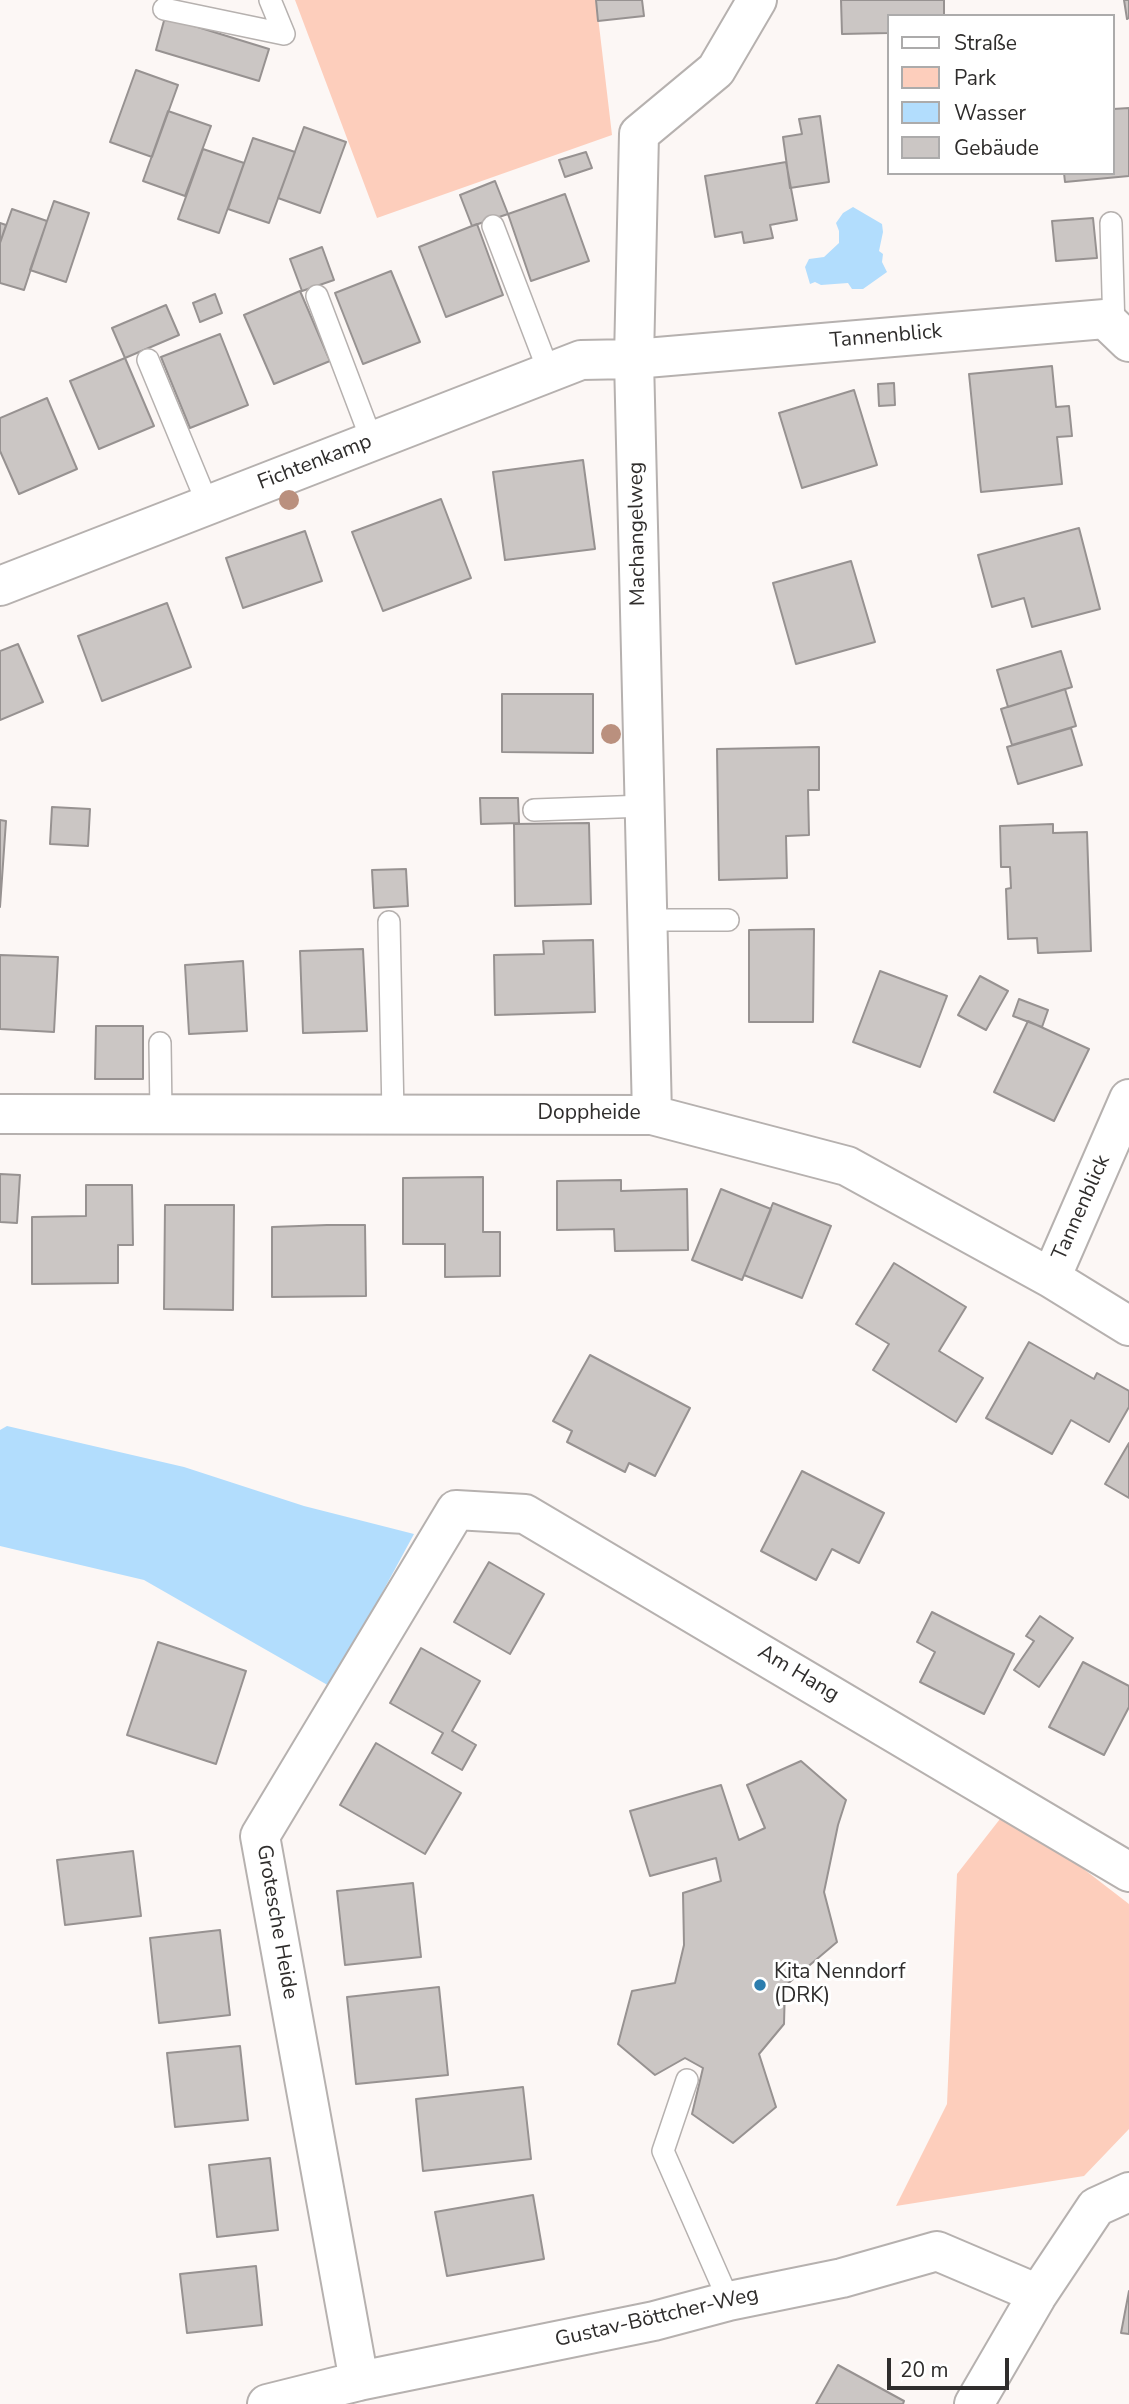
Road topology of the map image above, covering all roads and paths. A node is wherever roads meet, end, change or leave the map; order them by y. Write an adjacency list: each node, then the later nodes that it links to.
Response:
1 (270, 0): 3 (lane)
2 (757, 0): 8 (street, Machangelweg)
3 (164, 9)
4 (1111, 223): 7 (lane)
5 (494, 226): 10 (lane)
6 (317, 296): 11 (lane)
7 (1122, 335): 8 (street, Tannenblick)
8 (634, 359): 10 (street, Fichtenkamp); 14 (street, Machangelweg)
9 (148, 360): 12 (lane)
10 (549, 372): 11 (street, Fichtenkamp)
11 (372, 441): 12 (street, Fichtenkamp)
12 (208, 505): 13 (street, Fichtenkamp)
13 (0, 586)
14 (645, 806): 15 (lane); 16 (street, Machangelweg)
15 (534, 810)
16 (648, 920): 17 (lane); 24 (street, Machangelweg)
17 (728, 920)
18 (389, 922): 23 (lane)
19 (160, 1043): 22 (lane)
20 (1129, 1099): 25 (street, Tannenblick)
21 (0, 1114): 22 (street, Doppheide)
22 (160, 1114): 23 (street, Doppheide)
23 (393, 1114): 24 (street, Doppheide)
24 (652, 1115): 25 (street, Doppheide)
25 (1051, 1278): 26 (street, Doppheide)
26 (1129, 1326)
27 (456, 1510): 28 (street, Am Hang); 33 (street, Grotesche Heide)
28 (1129, 1872)
29 (687, 2080): 32 (lane)
30 (1129, 2192): 31 (street)
31 (1038, 2294): 32 (street, Gustav-Böttcher-Weg); 35 (street)
32 (729, 2301): 33 (street, Gustav-Böttcher-Weg)
33 (359, 2381): 34 (street, Gustav-Böttcher-Weg)
34 (267, 2404)
35 (974, 2404)

